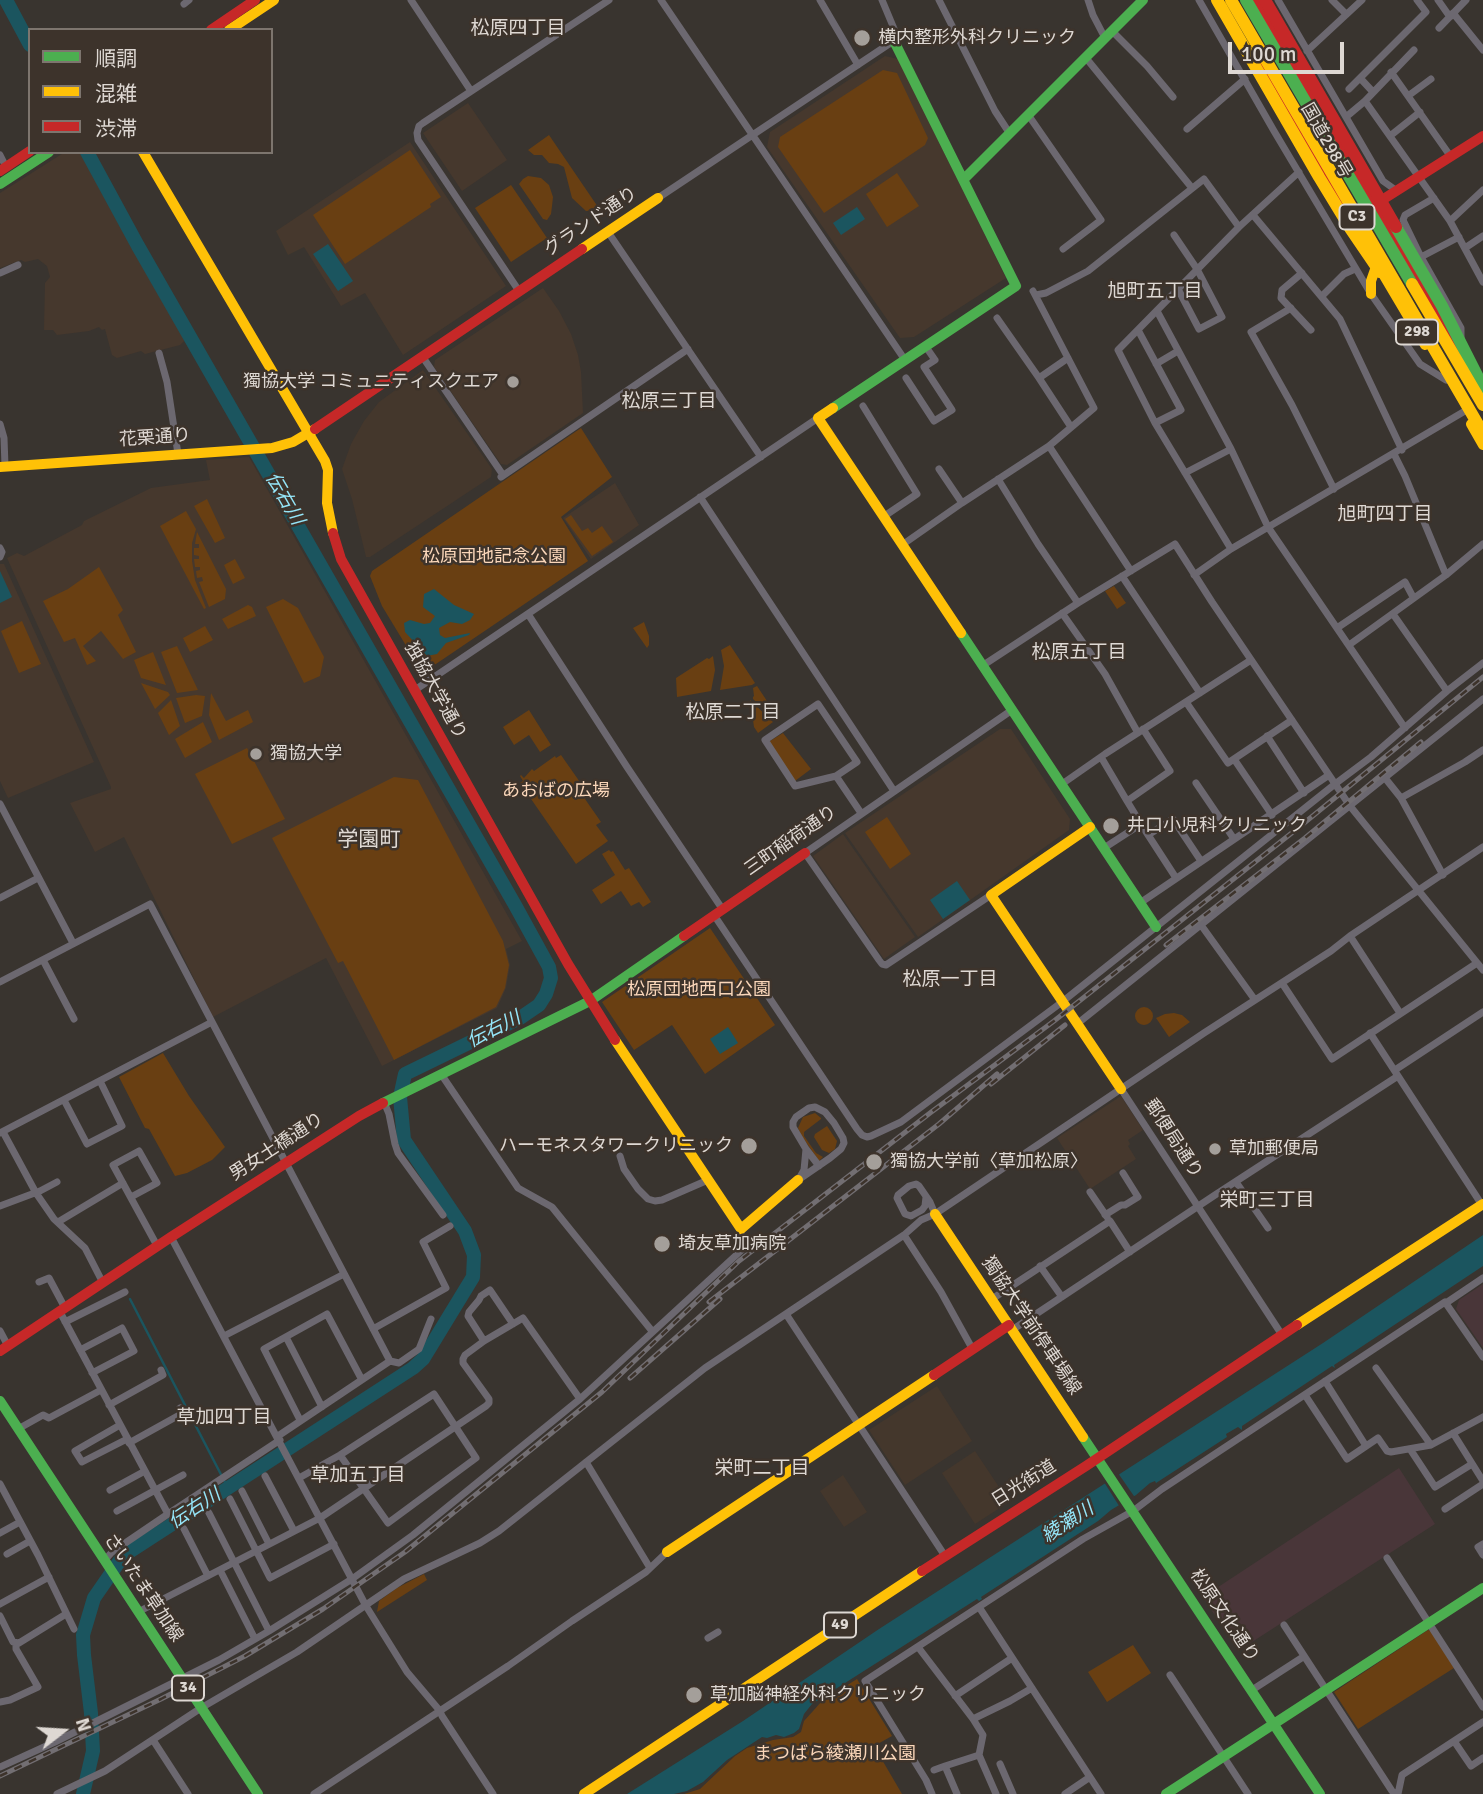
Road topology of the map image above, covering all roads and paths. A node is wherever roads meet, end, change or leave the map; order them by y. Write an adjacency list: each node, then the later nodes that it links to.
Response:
1 (256, 0): 26 (main road)
2 (274, 0): 27 (main road)
3 (411, 0): 41 (street)
4 (609, 0): 41 (street)
5 (661, 0): 51 (street)
6 (820, 0): 35 (street)
7 (882, 0): 30 (street)
8 (939, 0): 50 (street)
9 (1088, 0): 29 (street)
10 (1143, 0): 29 (main road)
11 (1199, 0): 38 (street)
12 (1217, 0): 107 (main road, bridge)
13 (1224, 0): 59 (main road, 国道298号 / 298)
14 (1231, 0): 107 (main road, C3, bridge)
15 (1246, 0): 116 (main road, C3, bridge)
16 (1254, 0): 62 (main road, 国道298号 / 298)
17 (1265, 0): 114 (main road, bridge)
18 (1278, 0): 33 (street)
19 (1332, 0): 24 (street)
20 (1362, 0): 24 (street)
21 (1417, 0): 37 (street)
22 (1438, 0): 25 (street)
23 (1466, 0): 25 (street)
24 (1346, 14): 33 (street)
25 (1451, 15): 28 (street); 32 (street)
26 (214, 28)
27 (232, 28)
28 (1439, 28)
29 (1109, 34): 34 (main road); 44 (street)
30 (895, 43): 35 (street, グランド通り); 65 (main road)
31 (1414, 50): 36 (street)
32 (1483, 50)
33 (1307, 51): 48 (street)
34 (1086, 58): 47 (main road); 67 (street)
35 (858, 65): 51 (street, グランド通り)
36 (1391, 72): 42 (street); 43 (street)
37 (1360, 78): 40 (street); 42 (street)
38 (1245, 79): 49 (street); 55 (street)
39 (1431, 79): 43 (street)
40 (1349, 89)
41 (471, 91): 93 (street)
42 (1373, 92): 45 (street)
43 (1408, 96): 46 (street)
44 (1173, 97)
45 (1365, 101): 48 (street); 52 (street)
46 (1420, 113): 52 (street); 60 (street)
47 (1029, 116): 50 (main road); 83 (street)
48 (1346, 117): 54 (street)
49 (1187, 128)
50 (1010, 134): 65 (main road)
51 (752, 135): 70 (street, グランド通り); 109 (street)
52 (1390, 136): 64 (street)
53 (1483, 136): 60 (main road)
54 (1358, 139): 62 (street); 69 (street)
55 (1285, 147): 59 (street); 63 (street)
56 (28, 152): 61 (main road)
57 (46, 154): 66 (main road)
58 (144, 154): 123 (main road, 独協大学通り)
59 (1314, 155): 74 (main road, 国道298号 / 298)
60 (1451, 157): 64 (main road)
61 (2, 164)
62 (1351, 165): 72 (main road, 国道298号 / 298)
63 (1299, 172): 73 (street); 88 (street)
64 (1419, 177): 69 (main road); 71 (street)
65 (964, 179): 101 (main road)
66 (0, 184)
67 (1192, 188): 76 (street); 108 (street)
68 (1483, 190): 75 (street)
69 (1397, 191): 72 (main road)
70 (658, 198): 77 (main road, グランド通り)
71 (1434, 198): 75 (street); 84 (street)
72 (1374, 205): 74 (main road); 81 (main road, 国道298号 / 298)
73 (1253, 215): 76 (street); 90 (street)
74 (1351, 220): 85 (main road, 国道298号 / 298)
75 (1450, 221): 80 (street)
76 (1239, 227): 87 (street)
77 (608, 232): 93 (main road, グランド通り); 102 (street)
78 (1174, 235): 87 (street)
79 (1483, 236): 82 (street)
80 (1459, 237): 82 (street); 84 (street)
81 (1399, 248): 84 (street); 105 (main road, 国道298号 / 298)
82 (1465, 248): 91 (street)
83 (1063, 249)
84 (1422, 257): 105 (street)
85 (1377, 264): 94 (main road); 113 (main road, 国道298号 / 298)
86 (18, 265): 89 (street)
87 (1197, 269): 92 (street); 92 (street)
88 (1355, 269): 94 (street); 95 (street)
89 (0, 273)
90 (1302, 273): 95 (street); 96 (street)
91 (1482, 276)
92 (1178, 289): 97 (street)
93 (519, 291): 106 (main road, グランド通り)
94 (1371, 294): 113 (street)
95 (1322, 296): 128 (street)
96 (1291, 308): 100 (street); 136 (street)
97 (1157, 311): 99 (street); 103 (street)
98 (997, 318): 112 (street)
99 (1138, 330): 110 (street); 120 (street)
100 (1311, 330)
101 (926, 346): 109 (main road); 111 (street)
102 (688, 349): 106 (street); 131 (street)
103 (1178, 351): 110 (street); 127 (street)
104 (159, 353): 129 (street)
105 (1460, 353): 115 (main road, 国道298号 / 298)
106 (422, 356): 123 (main road, グランド通り)
107 (1438, 356): 124 (main road, C3, bridge)
108 (1068, 358): 112 (street); 122 (street)
109 (905, 360): 119 (main road)
110 (1156, 364): 120 (street)
111 (906, 378)
112 (1039, 379): 122 (street)
113 (1446, 380): 118 (main road, 国道298号 / 298)
114 (1483, 387)
115 (1483, 394)
116 (1483, 403): 118 (street)
117 (863, 406): 139 (street)
118 (1464, 412): 125 (main road, 国道298号 / 298); 128 (street)
119 (818, 418): 131 (street); 139 (main road)
120 (1155, 423): 134 (street)
121 (0, 424): 132 (street)
122 (1071, 427): 126 (street)
123 (309, 433): 129 (main road, 花栗通り); 160 (main road, 独協大学通り)
124 (1483, 433)
125 (1483, 445)
126 (1049, 446): 135 (street); 146 (street)
127 (1231, 449): 134 (street); 140 (street)
128 (1402, 450): 130 (street)
129 (178, 454): 132 (main road, 花栗通り)
130 (1394, 454): 136 (street); 148 (street)
131 (761, 457): 137 (street)
132 (3, 467)
133 (939, 469): 138 (street)
134 (1185, 473): 144 (street)
135 (998, 479): 138 (street); 151 (street)
136 (1334, 489): 140 (street)
137 (700, 497): 153 (street); 179 (street)
138 (962, 503): 142 (street)
139 (883, 517): 142 (main road)
140 (1268, 527): 144 (street); 155 (street)
141 (1483, 544): 148 (street)
142 (902, 545): 159 (main road)
143 (0, 548): 145 (street)
144 (1231, 549): 147 (street)
145 (0, 557)
146 (1131, 570): 147 (street); 149 (street)
147 (1194, 575): 157 (street)
148 (1446, 575): 150 (street)
149 (1122, 576): 151 (street); 162 (street)
150 (1413, 597): 154 (street); 155 (street)
151 (1078, 603): 152 (street)
152 (1062, 613): 159 (street); 168 (street)
153 (528, 614): 160 (street); 202 (street)
154 (1393, 614): 156 (street); 161 (street)
155 (1337, 628): 156 (street)
156 (1349, 645): 167 (street)
157 (1251, 660): 162 (street); 166 (street)
158 (1483, 663): 161 (street)
159 (982, 666): 165 (main road)
160 (415, 690): 213 (main road, 独協大学通り)
161 (1447, 691): 167 (street)
162 (1200, 693): 164 (street)
163 (1483, 699): 175 (street)
164 (1186, 702): 168 (street); 172 (street)
165 (1012, 710): 177 (main road); 179 (street, 三町稲荷通り)
166 (1292, 720): 169 (street); 173 (street)
167 (1405, 728): 178 (street)
168 (1140, 731): 171 (street); 182 (street)
169 (1268, 736): 172 (street); 180 (street)
170 (1483, 750): 181 (street)
171 (1101, 757): 177 (street); 182 (street)
172 (1234, 759): 186 (street)
173 (1329, 775): 178 (street); 180 (street)
174 (836, 776): 174 (street); 185 (street)
175 (1385, 778): 181 (street); 184 (street)
176 (1196, 783): 190 (street)
177 (1062, 784): 188 (main road)
178 (1335, 784): 184 (street); 204 (street)
179 (894, 790): 185 (street, 三町稲荷通り)
180 (1304, 793): 186 (street)
181 (1401, 798): 195 (street)
182 (1127, 801): 187 (street)
183 (0, 804): 196 (street)
184 (1350, 806): 198 (street); 203 (street)
185 (861, 813): 193 (street, 三町稲荷通り)
186 (1272, 815): 190 (street)
187 (1141, 824): 189 (street); 192 (street)
188 (1090, 827): 192 (main road); 199 (main road)
189 (1148, 835): 194 (street); 197 (street)
190 (1234, 839): 194 (street)
191 (1483, 847): 195 (street)
192 (1104, 848): 201 (main road)
193 (805, 853): 199 (street); 202 (main road, 三町稲荷通り)
194 (1201, 861): 197 (street)
195 (1443, 875): 198 (street)
196 (38, 878): 200 (street); 206 (street)
197 (1175, 878): 201 (street)
198 (1420, 891): 205 (street); 208 (street)
199 (991, 895): 214 (main road)
200 (0, 898)
201 (1140, 903): 204 (main road)
202 (719, 913): 213 (main road, 三町稲荷通り); 214 (street)
203 (1200, 925): 212 (street); 219 (street)
204 (1156, 927): 214 (street)
205 (1350, 936): 211 (street); 216 (street)
206 (73, 943): 207 (street); 218 (street)
207 (43, 960): 210 (street); 217 (street)
208 (1477, 963): 209 (street); 216 (street)
209 (1483, 970)
210 (0, 982)
211 (1282, 983): 212 (street); 220 (street)
212 (1255, 1000): 224 (street)
213 (590, 1001): 221 (main road, 男女土橋通り); 233 (main road, 独協大学通り)
214 (1062, 1002): 219 (main road)
215 (1483, 1012): 222 (street)
216 (1400, 1013): 220 (street)
217 (74, 1019)
218 (212, 1022): 223 (street); 230 (street)
219 (1077, 1024): 224 (main road)
220 (1370, 1034): 222 (street)
221 (441, 1073): 226 (main road, 男女土橋通り); 272 (street)
222 (1396, 1073): 236 (street); 242 (street)
223 (100, 1082): 225 (street); 225 (street)
224 (1121, 1089): 244 (street, 郵便局通り); 245 (street)
225 (64, 1100): 227 (street)
226 (387, 1100): 230 (main road, 男女土橋通り); 246 (street)
227 (1, 1132): 239 (street)
228 (806, 1149): 231 (street); 231 (street); 234 (street)
229 (621, 1156): 233 (street)
230 (285, 1163): 253 (main road, 男女土橋通り); 257 (street)
231 (819, 1166): 234 (street)
232 (1123, 1173): 247 (street)
233 (708, 1180): 251 (main road, 独協大学通り)
234 (798, 1180): 251 (main road)
235 (57, 1182): 239 (street)
236 (1236, 1182): 244 (street); 250 (street)
237 (123, 1183): 240 (street); 240 (street); 248 (street)
238 (1090, 1192): 247 (street)
239 (36, 1193): 243 (street); 248 (street)
240 (131, 1197): 254 (street)
241 (926, 1197): 245 (street); 245 (street); 245 (street)
242 (1483, 1205): 273 (main road, 日光街道 / 49)
243 (0, 1206)
244 (1198, 1207): 255 (street); 273 (street, 郵便局通り)
245 (928, 1212): 252 (street); 263 (main road, 獨協大学前停車場線)
246 (443, 1215)
247 (1107, 1218): 255 (street); 256 (street)
248 (58, 1222): 260 (street)
249 (450, 1226): 270 (street)
250 (1268, 1228)
251 (741, 1229): 272 (street)
252 (904, 1235): 266 (street); 279 (street)
253 (171, 1237): 254 (main road, 男女土橋通り); 274 (street)
254 (157, 1246): 260 (main road, 男女土橋通り)
255 (1130, 1252): 262 (street)
256 (1041, 1266): 262 (street); 263 (street)
257 (344, 1274): 270 (street); 274 (street)
258 (1483, 1278): 264 (street)
259 (39, 1282): 265 (street)
260 (103, 1283): 265 (main road, 男女土橋通り)
261 (125, 1292): 265 (street)
262 (1062, 1297): 269 (street)
263 (992, 1299): 269 (main road, 獨協大学前停車場線)
264 (1446, 1303): 280 (street); 286 (street)
265 (63, 1314): 277 (main road, 男女土橋通り); 278 (street)
266 (786, 1314): 296 (street); 308 (street)
267 (431, 1319): 281 (street)
268 (513, 1324): 276 (street); 276 (street); 289 (street)
269 (1011, 1328): 279 (main road); 307 (main road, 獨協大学前停車場線)
270 (373, 1329): 281 (street)
271 (0, 1331): 277 (street)
272 (652, 1331): 289 (street)
273 (1282, 1335): 307 (main road, 日光街道 / 49)
274 (224, 1336): 301 (street)
275 (286, 1337): 285 (street); 292 (street); 295 (street)
276 (484, 1341): 298 (street)
277 (4, 1348)
278 (80, 1350): 284 (street); 284 (street)
279 (973, 1350): 296 (main road)
280 (1483, 1357)
281 (390, 1361): 285 (street)
282 (1376, 1368): 303 (street)
283 (161, 1370): 291 (street)
284 (92, 1373): 287 (street)
285 (362, 1380): 292 (street)
286 (1325, 1381): 288 (street); 304 (street)
287 (102, 1390): 291 (street); 299 (street)
288 (1305, 1395): 304 (street); 322 (street)
289 (579, 1399): 348 (street)
290 (0, 1401): 299 (main road, さいたま草加線 / 34)
291 (109, 1405): 297 (street)
292 (322, 1407): 295 (street)
293 (180, 1408): 302 (street)
294 (1483, 1417): 300 (street)
295 (300, 1420): 301 (street)
296 (859, 1425): 337 (main road); 340 (street)
297 (120, 1426): 302 (street); 302 (street)
298 (457, 1426): 306 (street); 316 (street); 316 (street)
299 (18, 1429): 342 (main road, さいたま草加線 / 34)
300 (1453, 1433): 303 (street); 309 (street)
301 (279, 1440): 313 (street); 326 (street)
302 (128, 1441): 310 (street)
303 (1431, 1445): 305 (street)
304 (1366, 1446): 305 (street)
305 (1410, 1449): 309 (street)
306 (340, 1455): 313 (street); 316 (street)
307 (1098, 1458): 322 (main road, 松原文化通り); 340 (main road, 日光街道 / 49)
308 (586, 1462): 344 (street); 351 (street)
309 (1472, 1464): 314 (street)
310 (145, 1471): 317 (street); 318 (street)
311 (183, 1475): 318 (street)
312 (265, 1476): 330 (street)
313 (299, 1478): 327 (street)
314 (1483, 1483): 323 (street)
315 (0, 1484): 320 (street)
316 (362, 1488): 327 (street)
317 (110, 1490)
318 (156, 1490): 324 (street); 326 (street)
319 (242, 1491): 333 (street)
320 (3, 1498): 328 (street)
321 (230, 1499): 336 (street)
322 (1132, 1508): 352 (street); 370 (main road, 松原文化通り)
323 (1446, 1509)
324 (117, 1511)
325 (209, 1513): 343 (street)
326 (168, 1514): 342 (street)
327 (320, 1518): 330 (street); 334 (street)
328 (20, 1522): 331 (street); 332 (street)
329 (184, 1530): 346 (street)
330 (294, 1531): 333 (street)
331 (0, 1533)
332 (30, 1541): 338 (street); 347 (street)
333 (269, 1544): 336 (street)
334 (334, 1544): 336 (street); 348 (street)
335 (1483, 1544): 339 (street)
336 (256, 1551): 343 (street)
337 (667, 1552): 344 (street)
338 (7, 1554)
339 (1483, 1555)
340 (945, 1556): 395 (main road, 日光街道 / 49)
341 (1387, 1558): 356 (street)
342 (104, 1561): 353 (main road, さいたま草加線 / 34)
343 (234, 1562): 345 (street); 359 (street)
344 (650, 1568): 376 (street)
345 (220, 1570): 346 (street); 362 (street)
346 (208, 1576): 353 (street)
347 (49, 1577): 350 (street); 354 (street)
348 (352, 1578): 351 (street); 359 (street)
349 (1483, 1588): 356 (main road)
350 (0, 1604)
351 (366, 1606): 375 (street); 376 (street)
352 (979, 1607): 364 (street); 366 (street)
353 (138, 1612): 368 (main road, さいたま草加線 / 34)
354 (66, 1614): 358 (street); 363 (street)
355 (0, 1616): 363 (street)
356 (1429, 1623): 371 (main road); 374 (street)
357 (1284, 1625): 365 (street)
358 (74, 1629)
359 (269, 1631): 362 (street)
360 (718, 1632): 361 (street)
361 (708, 1638)
362 (255, 1639): 368 (street)
363 (16, 1643): 373 (street)
364 (918, 1647): 372 (street); 396 (street)
365 (1303, 1657): 370 (street); 371 (street)
366 (1012, 1658): 369 (street); 372 (street)
367 (1170, 1675): 383 (street)
368 (182, 1679): 375 (main road, さいたま草加線 / 34); 387 (street)
369 (1031, 1688): 377 (street); 389 (street)
370 (1252, 1690): 379 (main road, 松原文化通り)
371 (1326, 1690): 379 (main road); 405 (street)
372 (955, 1696): 377 (street)
373 (0, 1702)
374 (1483, 1707)
375 (201, 1708): 380 (street); 392 (main road, さいたま草加線 / 34)
376 (440, 1711): 393 (street); 394 (street)
377 (973, 1719): 382 (street)
378 (1483, 1722): 381 (street)
379 (1274, 1724): 383 (main road); 404 (main road, 松原文化通り)
380 (153, 1740): 390 (street); 391 (street)
381 (1454, 1741): 384 (street); 405 (street)
382 (979, 1755): 386 (street); 398 (street)
383 (1224, 1757): 402 (main road); 403 (street)
384 (1483, 1758)
385 (1000, 1764): 399 (street)
386 (946, 1766): 388 (street); 397 (street)
387 (0, 1767)
388 (934, 1770)
389 (1090, 1777): 400 (street); 401 (street)
390 (57, 1794)
391 (188, 1794)
392 (258, 1794)
393 (314, 1794)
394 (492, 1794)
395 (584, 1794)
396 (932, 1794)
397 (957, 1794)
398 (996, 1794)
399 (1013, 1794)
400 (1065, 1794)
401 (1101, 1794)
402 (1166, 1794)
403 (1248, 1794)
404 (1320, 1794)
405 (1397, 1794)

